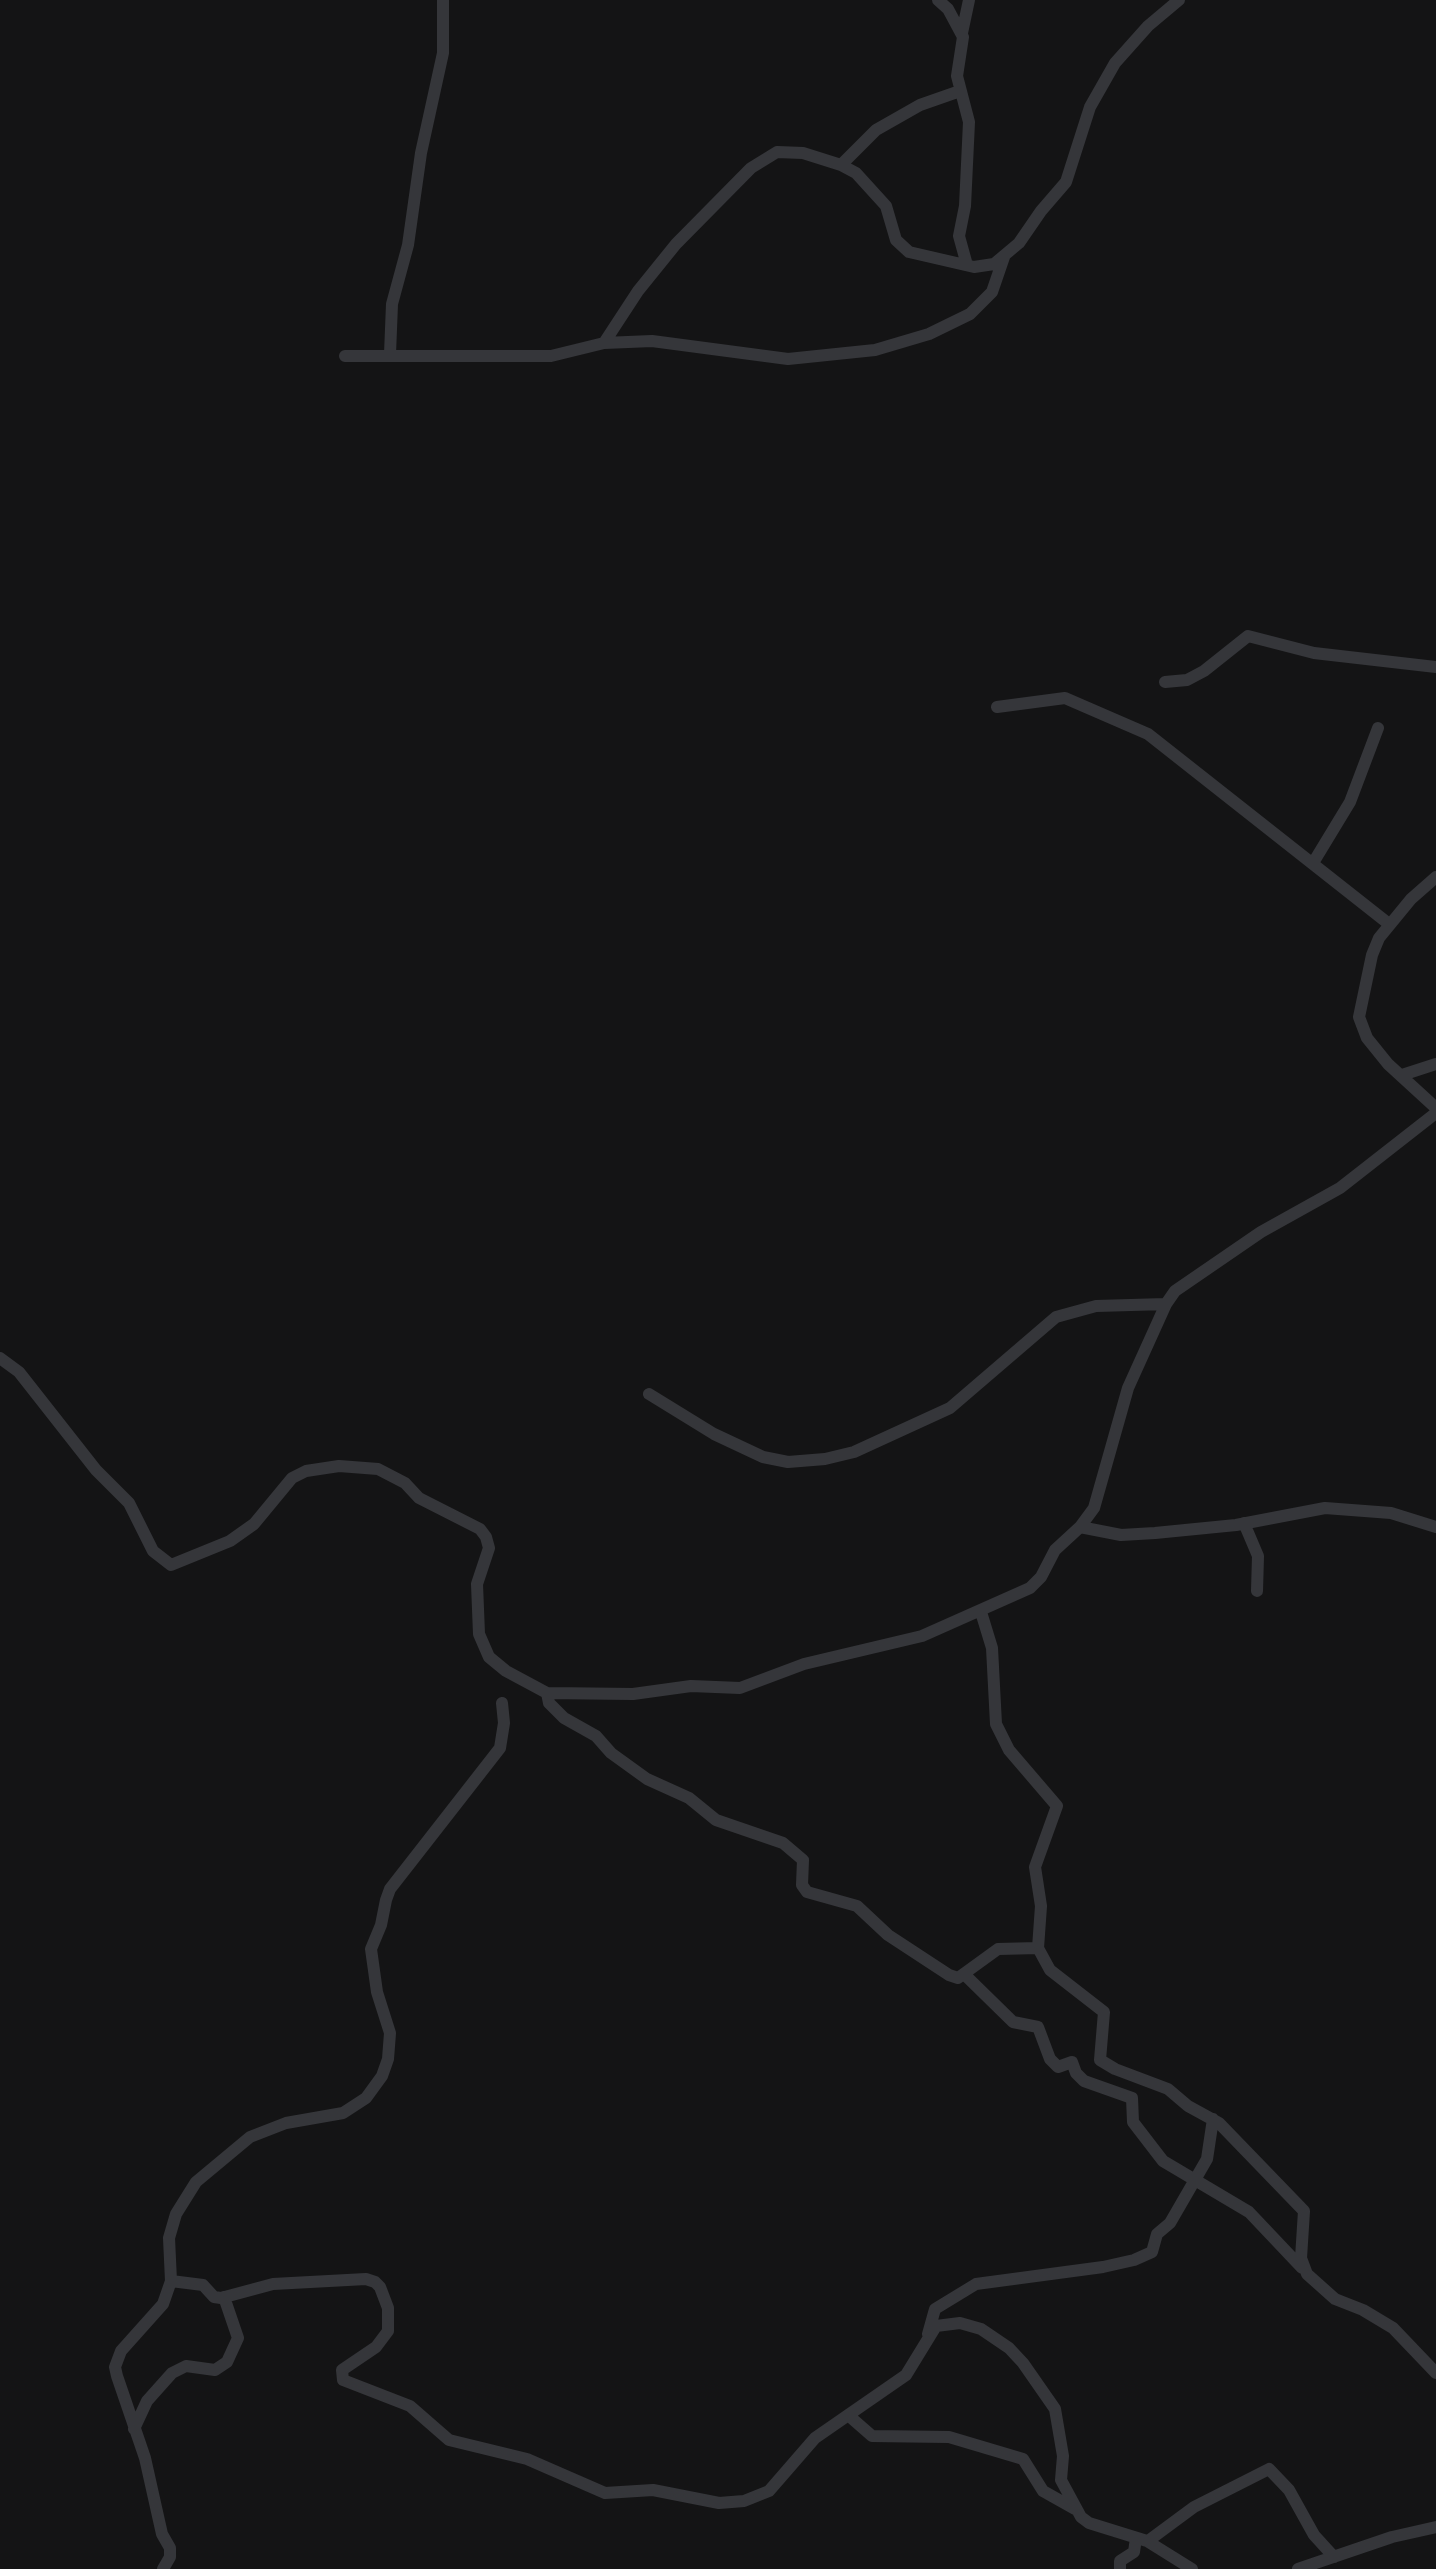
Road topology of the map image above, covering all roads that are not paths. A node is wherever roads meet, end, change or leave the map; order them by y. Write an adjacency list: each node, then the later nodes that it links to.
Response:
1 (443, 0): 11 (street)
2 (938, 0): 5 (street)
3 (969, 0): 5 (street)
4 (1176, 1): 8 (street)
5 (962, 33): 6 (street)
6 (960, 91): 7 (street); 9 (street)
7 (841, 165): 9 (street); 10 (street)
8 (1004, 257): 9 (street); 10 (street)
9 (967, 265)
10 (604, 343): 11 (street)
11 (390, 354): 12 (street)
12 (345, 356)
13 (1436, 667): 14 (street)
14 (1165, 682)
15 (997, 707): 17 (street)
16 (1378, 728): 17 (street)
17 (1313, 863): 19 (street)
18 (1436, 877): 19 (street)
19 (1389, 924): 21 (street)
20 (1436, 1064): 21 (street)
21 (1402, 1075): 22 (street)
22 (1436, 1110): 23 (street)
23 (1166, 1304): 25 (street); 27 (street)
24 (0, 1358): 31 (street)
25 (649, 1394)
26 (1244, 1523): 27 (street); 28 (street); 29 (street)
27 (1080, 1527): 30 (street)
28 (1436, 1527)
29 (1257, 1591)
30 (981, 1612): 31 (street); 33 (street)
31 (547, 1693): 34 (street)
32 (502, 1703): 38 (street)
33 (1038, 1948): 34 (street); 35 (street)
34 (964, 1974): 36 (street)
35 (1213, 2119): 36 (street); 37 (street)
36 (1197, 2181): 37 (street); 40 (street)
37 (1303, 2268): 41 (street)
38 (171, 2281): 39 (street); 43 (street)
39 (224, 2297): 42 (street); 43 (street)
40 (928, 2334): 42 (street); 44 (street)
41 (1436, 2373)
42 (848, 2415): 44 (street)
43 (134, 2429): 48 (street)
44 (1075, 2509): 46 (street)
45 (1436, 2527): 47 (street)
46 (1142, 2540): 47 (street); 49 (street); 50 (street)
47 (1338, 2555): 51 (street); 52 (street)
48 (163, 2569)
49 (1120, 2569)
50 (1192, 2569)
51 (1298, 2569)
52 (1346, 2569)

